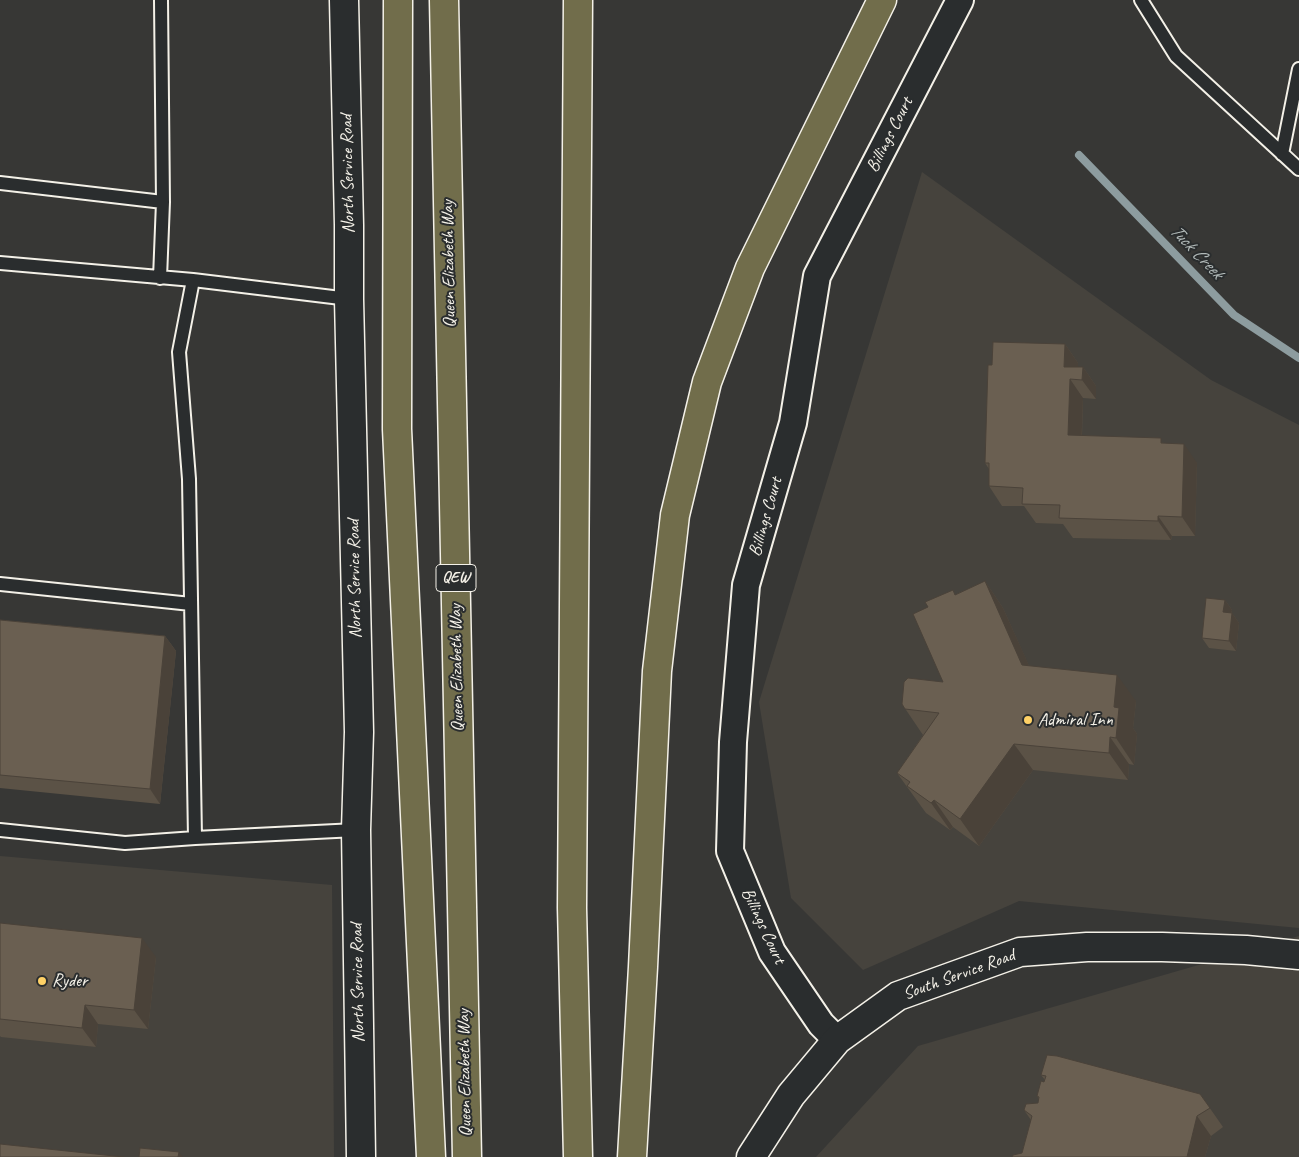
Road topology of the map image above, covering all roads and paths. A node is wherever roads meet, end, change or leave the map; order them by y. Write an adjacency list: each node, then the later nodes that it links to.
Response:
1 (161, 0): 13 (lane)
2 (344, 0): 17 (street, North Service Road)
3 (398, 0): 26 (highway)
4 (444, 0): 27 (highway, Queen Elizabeth Way / QEW)
5 (578, 0): 28 (highway)
6 (882, 0): 29 (highway)
7 (960, 0): 24 (street, Billings Court)
8 (1141, 0): 10 (lane)
9 (1299, 69): 10 (lane)
10 (1282, 154): 11 (lane)
11 (1299, 169)
12 (0, 183): 13 (lane)
13 (163, 202): 15 (lane)
14 (0, 263): 15 (lane)
15 (160, 278): 16 (lane)
16 (193, 280): 17 (lane); 19 (lane)
17 (349, 300): 21 (street, North Service Road)
18 (0, 584): 19 (lane)
19 (191, 604): 22 (lane)
20 (0, 830): 22 (lane)
21 (356, 830): 22 (lane); 25 (street, North Service Road)
22 (195, 838)
23 (1299, 955): 24 (street, South Service Road)
24 (837, 1040): 30 (street, South Service Road)
25 (361, 1157)
26 (431, 1157)
27 (467, 1157)
28 (578, 1157)
29 (632, 1157)
30 (751, 1157)

